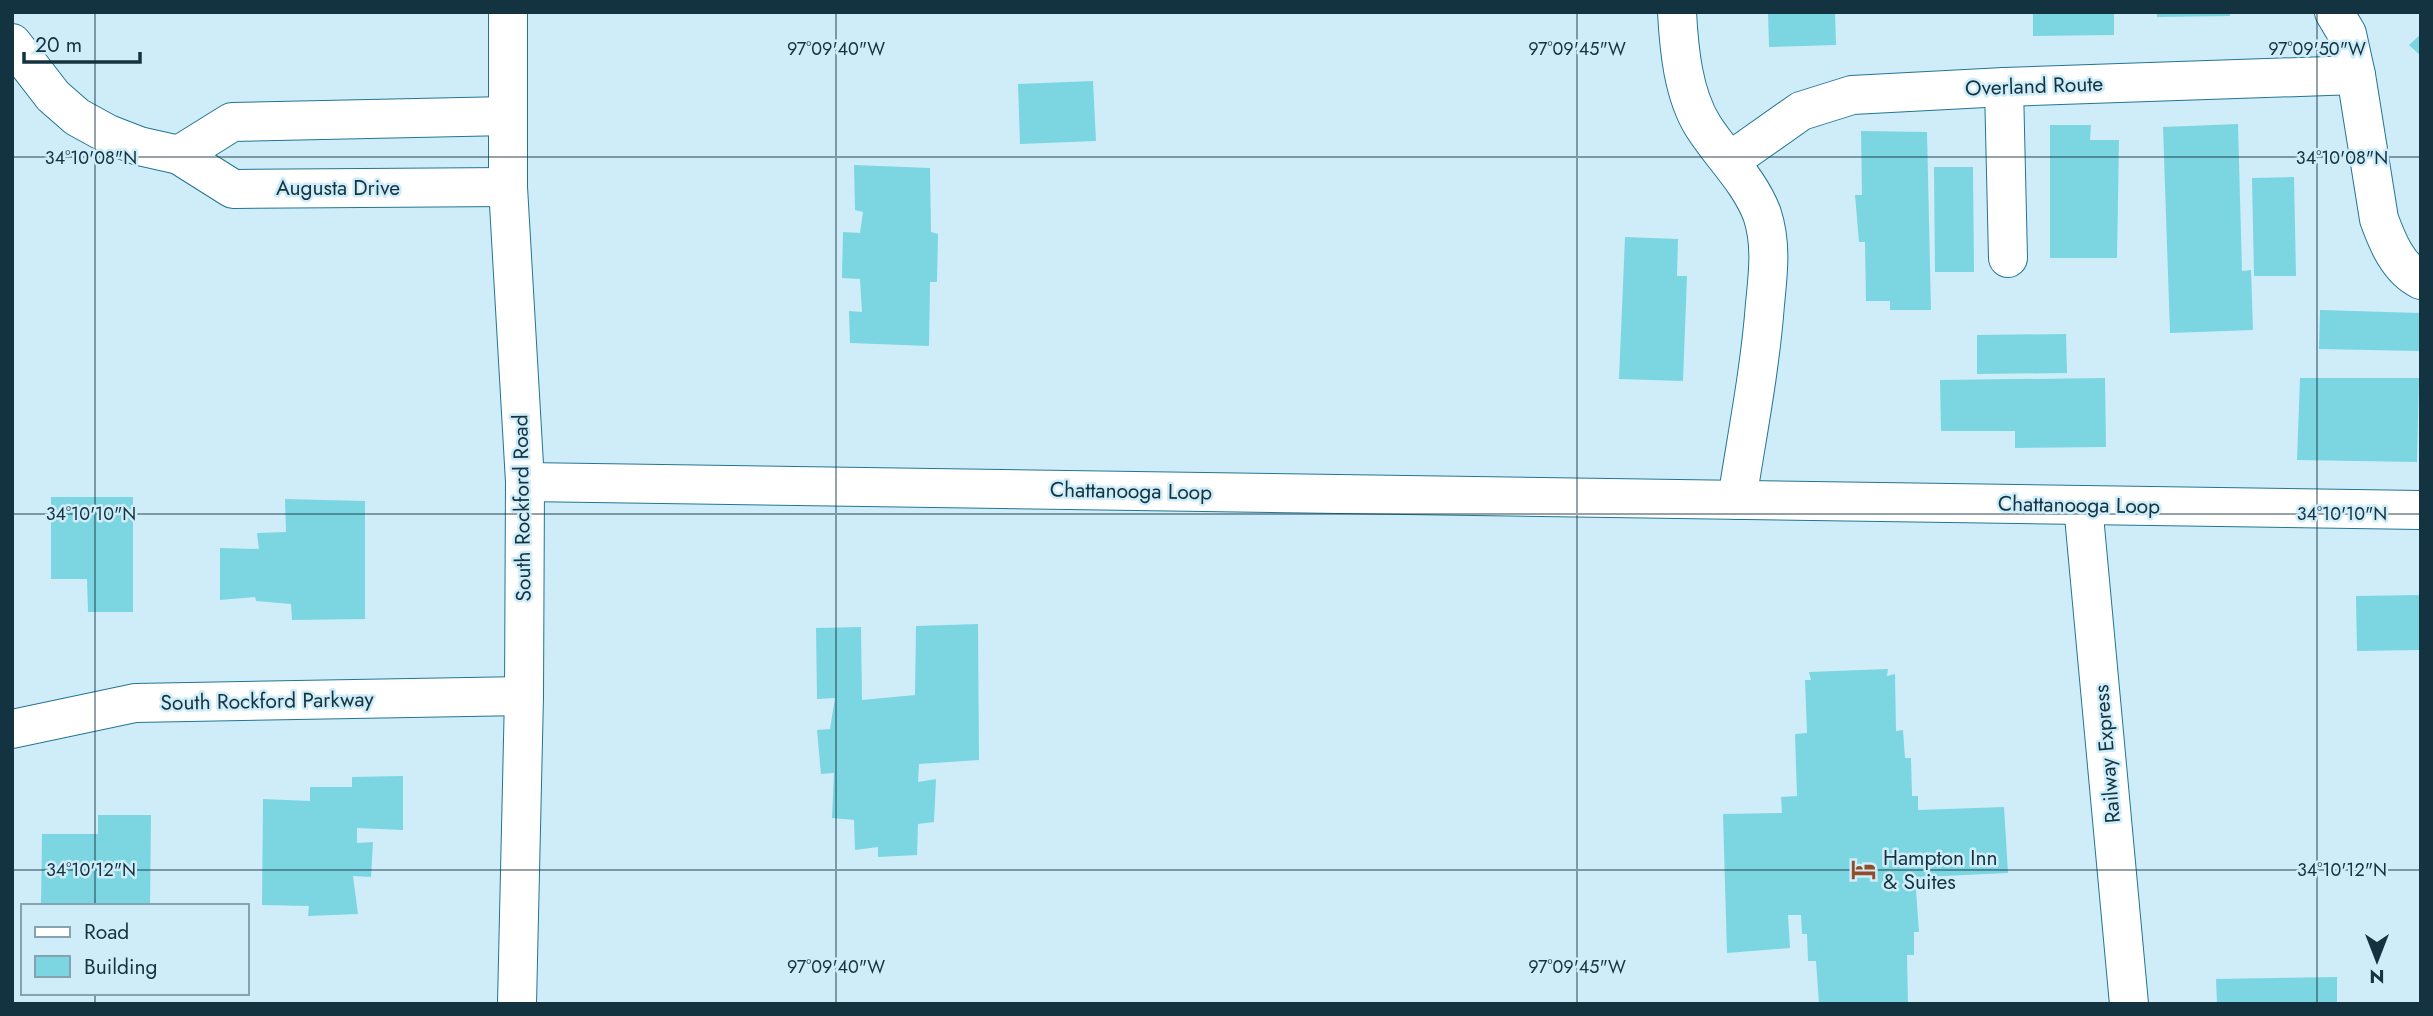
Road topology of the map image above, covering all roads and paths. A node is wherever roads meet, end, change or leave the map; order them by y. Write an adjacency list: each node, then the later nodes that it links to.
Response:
1 (508, 12): 7 (street, South Rockford Road)
2 (1676, 12): 9 (street)
3 (2334, 12): 5 (street)
4 (12, 43): 8 (street, Augusta Drive)
5 (2356, 75): 6 (street, Overland Route); 12 (street)
6 (2004, 87): 9 (street, Overland Route); 11 (street)
7 (508, 116): 8 (street); 10 (street, South Rockford Road)
8 (178, 155): 10 (street, Augusta Drive)
9 (1730, 161): 14 (street)
10 (508, 187): 13 (street, South Rockford Road)
11 (2008, 258)
12 (2421, 280)
13 (525, 482): 14 (street, Chattanooga Loop); 17 (street, South Rockford Road)
14 (1737, 500): 15 (street, Chattanooga Loop)
15 (2083, 505): 16 (street, Chattanooga Loop); 20 (street, Railway Express)
16 (2421, 510)
17 (524, 696): 18 (street, South Rockford Parkway); 19 (street, South Rockford Road)
18 (12, 729)
19 (517, 1004)
20 (2129, 1004)

